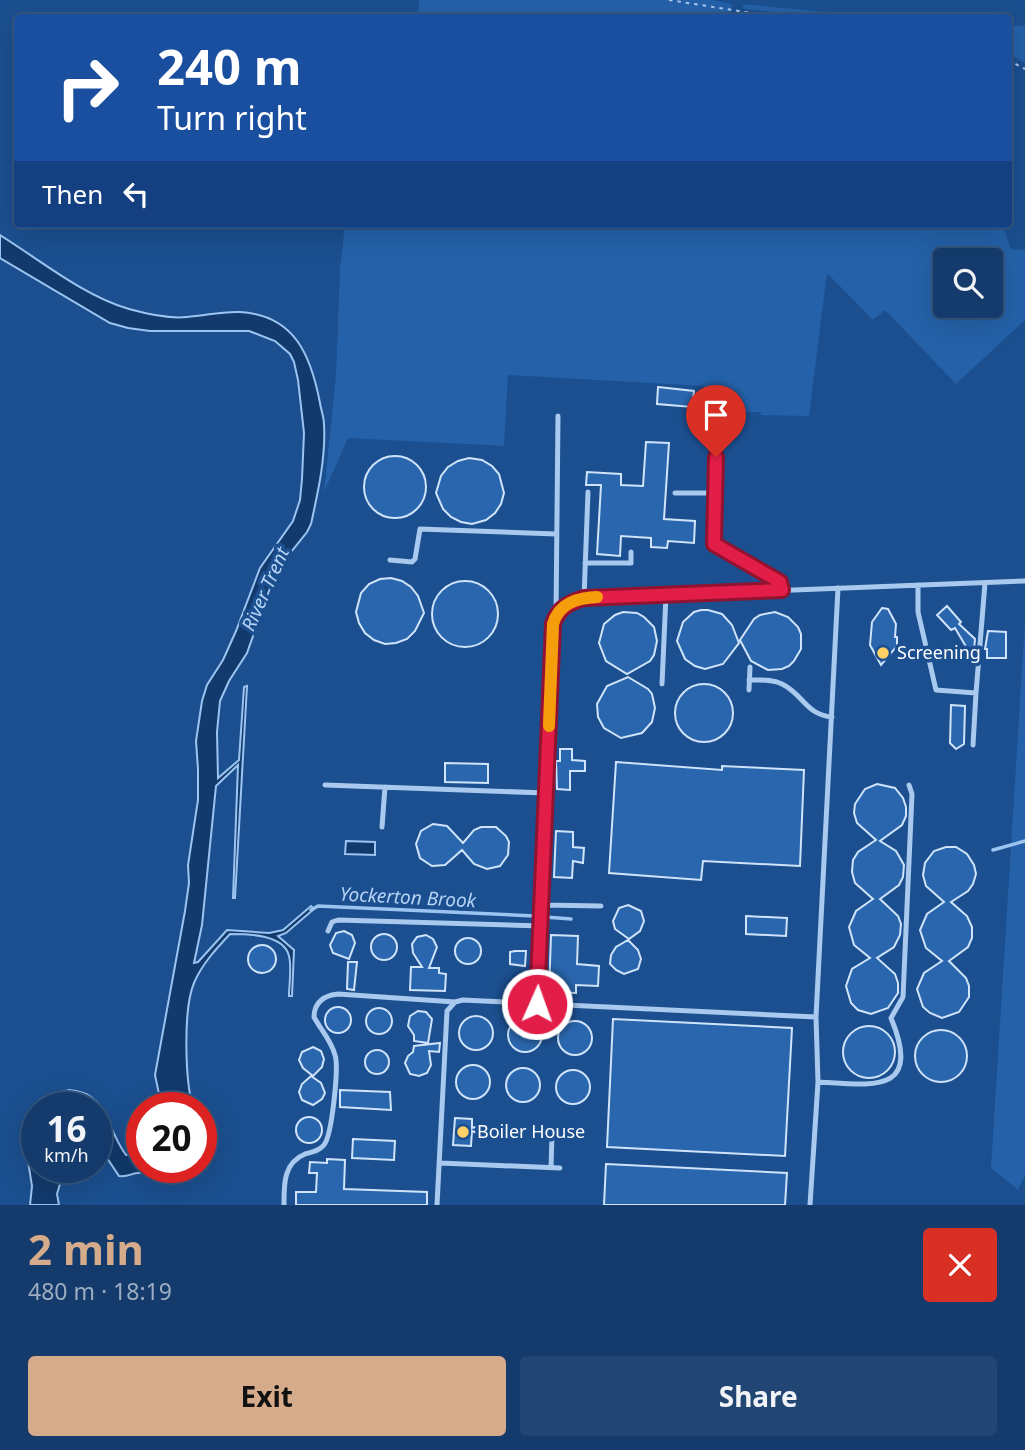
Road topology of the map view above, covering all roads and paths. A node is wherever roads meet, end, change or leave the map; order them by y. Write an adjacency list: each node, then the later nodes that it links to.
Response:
1 (669, 0): 2 (path)
2 (758, 14)
3 (558, 416): 8 (lane)
4 (716, 457): 7 (lane)
5 (588, 492): 11 (lane)
6 (675, 494): 7 (lane)
7 (715, 494): 16 (lane)
8 (556, 534): 10 (lane); 19 (lane)
9 (631, 552): 11 (lane)
10 (390, 560)
11 (585, 563): 18 (lane)
12 (1025, 581): 13 (lane)
13 (985, 583): 14 (lane); 24 (lane)
14 (918, 584): 15 (lane); 24 (lane)
15 (838, 588): 16 (lane); 25 (lane)
16 (782, 590): 17 (lane)
17 (666, 595): 18 (lane); 22 (lane)
18 (584, 598): 19 (lane)
19 (556, 615): 30 (lane)
20 (750, 667): 21 (lane)
21 (749, 680): 23 (lane); 25 (lane)
22 (662, 684)
23 (749, 690)
24 (976, 693): 26 (lane)
25 (832, 717): 38 (lane)
26 (973, 745)
27 (325, 785): 29 (lane)
28 (909, 785): 39 (lane)
29 (385, 787): 30 (lane); 31 (lane)
30 (546, 793): 32 (lane)
31 (382, 827)
32 (542, 905): 33 (lane); 34 (lane)
33 (601, 906)
34 (541, 926): 35 (lane); 37 (lane)
35 (328, 932)
36 (455, 1002): 37 (lane); 41 (lane); 44 (lane)
37 (537, 1004): 38 (lane)
38 (817, 1017): 39 (lane)
39 (818, 1082): 46 (lane)
40 (565, 1135): 42 (lane)
41 (440, 1163): 42 (lane); 45 (lane)
42 (551, 1168): 43 (lane)
43 (561, 1168)
44 (284, 1205)
45 (437, 1205)
46 (810, 1205)

